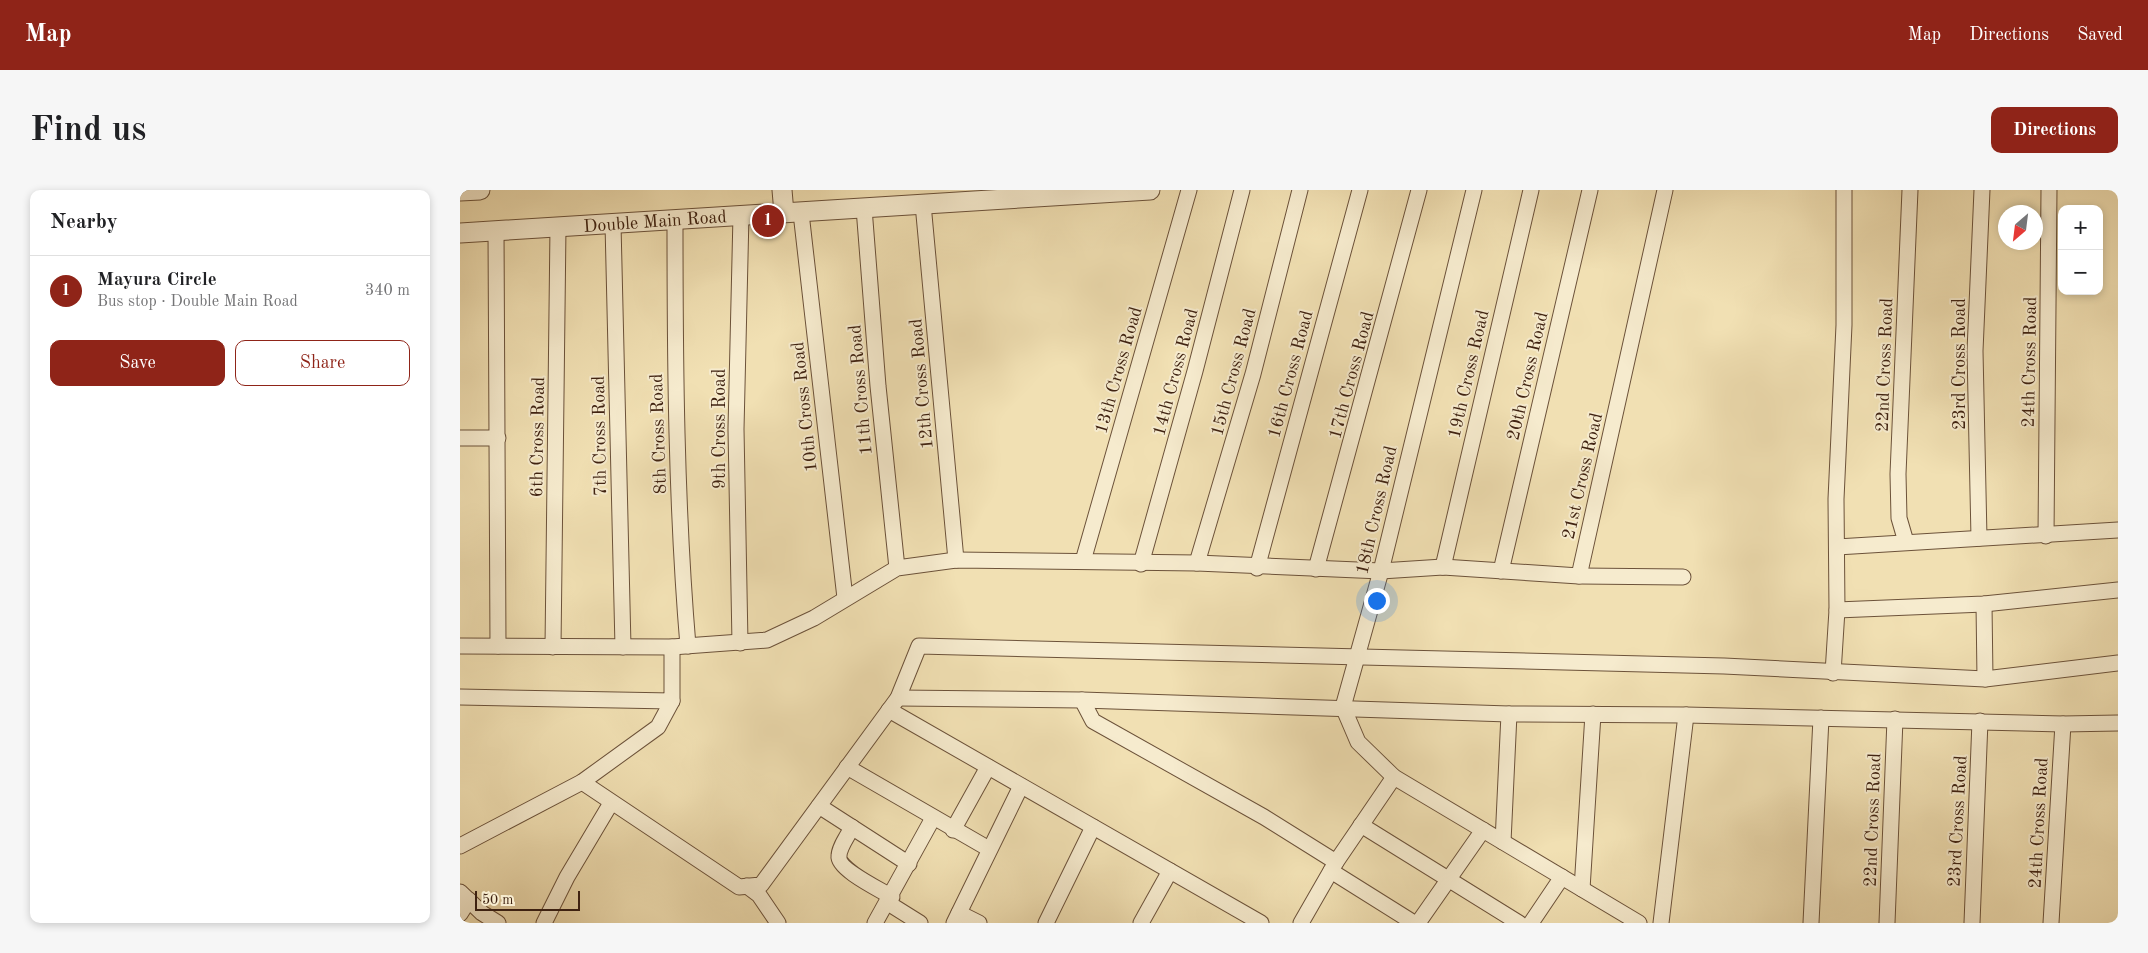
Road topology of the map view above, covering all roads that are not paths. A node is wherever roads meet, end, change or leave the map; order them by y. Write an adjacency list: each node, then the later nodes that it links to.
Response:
1 (480, 190): 17 (street)
2 (782, 190): 20 (street)
3 (1150, 190): 18 (street, Double Main Road)
4 (1189, 190): 35 (street, 13th Cross Road)
5 (1242, 190): 37 (street, 14th Cross Road)
6 (1300, 190): 36 (street, 15th Cross Road)
7 (1360, 190): 40 (street, 16th Cross Road)
8 (1419, 190): 41 (street, 17th Cross Road)
9 (1474, 190): 42 (street, 18th Cross Road)
10 (1531, 190): 38 (street, 19th Cross Road)
11 (1590, 190): 43 (street, 20th Cross Road)
12 (1665, 190): 44 (street, 21st Cross Road)
13 (1844, 190): 33 (street)
14 (1910, 190): 32 (street, 22nd Cross Road)
15 (1982, 190): 31 (street, 23rd Cross Road)
16 (2049, 190): 30 (street, 24th Cross Road)
17 (460, 191)
18 (923, 204): 19 (street, Double Main Road); 34 (street, 12th Cross Road)
19 (864, 208): 20 (street, Double Main Road); 39 (street, 11th Cross Road)
20 (793, 213): 21 (street, Double Main Road); 47 (street, 10th Cross Road)
21 (741, 215): 22 (street, Double Main Road); 50 (street, 9th Cross Road)
22 (675, 220): 23 (street, Double Main Road); 53 (street, 8th Cross Road)
23 (613, 224): 24 (street, Double Main Road); 55 (street, 7th Cross Road)
24 (558, 227): 25 (street, Double Main Road); 54 (street, 6th Cross Road)
25 (496, 230): 26 (street, Double Main Road); 28 (street)
26 (460, 233)
27 (460, 438): 28 (street)
28 (498, 438): 52 (street)
29 (2118, 530): 30 (street)
30 (2046, 536): 31 (street)
31 (1979, 538): 32 (street)
32 (1906, 542): 33 (street)
33 (1837, 547): 49 (street)
34 (956, 560): 35 (street); 39 (street)
35 (1083, 561): 37 (street)
36 (1197, 563): 37 (street); 40 (street)
37 (1141, 564)
38 (1443, 567): 42 (street); 43 (street)
39 (897, 568): 47 (street)
40 (1257, 568): 41 (street)
41 (1316, 569): 42 (street)
42 (1381, 571): 57 (street, 18th Cross Road)
43 (1501, 571): 44 (street)
44 (1580, 576): 45 (street)
45 (1683, 576)
46 (2118, 590): 48 (street)
47 (845, 598): 50 (street)
48 (1984, 604): 49 (street); 60 (street)
49 (1838, 610): 59 (street)
50 (740, 643): 53 (street)
51 (460, 646): 52 (street)
52 (498, 646): 54 (street)
53 (688, 646): 56 (street)
54 (553, 647): 55 (street)
55 (623, 647): 56 (street)
56 (672, 647): 63 (street)
57 (1358, 656): 59 (street); 64 (street); 65 (street, 18th Cross Road)
58 (2118, 663): 60 (street)
59 (1833, 672): 60 (street)
60 (1985, 679)
61 (460, 697): 63 (street)
62 (1082, 700): 64 (street); 65 (street); 91 (street)
63 (672, 701): 77 (street)
64 (894, 704): 74 (street); 75 (street)
65 (1343, 707): 66 (street); 76 (street)
66 (1509, 714): 67 (street); 87 (street)
67 (1593, 714): 68 (street); 96 (street)
68 (1686, 715): 69 (street); 117 (street)
69 (1821, 718): 70 (street); 118 (street)
70 (1895, 718): 71 (street); 119 (street, 22nd Cross Road)
71 (1980, 721): 73 (street); 120 (street, 23rd Cross Road)
72 (2118, 723): 73 (street)
73 (2063, 724): 121 (street, 24th Cross Road)
74 (847, 767): 80 (street); 81 (street)
75 (988, 767): 78 (street); 85 (street)
76 (1394, 777): 82 (street); 86 (street)
77 (582, 782): 79 (street); 88 (street)
78 (1021, 786): 84 (street); 89 (street)
79 (611, 803): 95 (street); 103 (street)
80 (819, 806): 83 (street); 95 (street)
81 (933, 818): 85 (street); 90 (street)
82 (1361, 825): 91 (street); 94 (street)
83 (852, 827): 90 (street); 98 (street)
84 (1093, 827): 92 (street); 108 (street)
85 (953, 830): 89 (street)
86 (1484, 830): 87 (street); 94 (street)
87 (1503, 842): 93 (street)
88 (460, 846)
89 (989, 849): 100 (street)
90 (909, 864): 98 (street)
91 (1333, 867): 111 (street); 112 (street)
92 (1170, 871): 109 (street); 110 (street)
93 (1562, 877): 96 (street); 115 (street)
94 (1450, 878): 113 (street); 114 (street)
95 (756, 889): 104 (street)
96 (1582, 889): 101 (street)
97 (464, 896): 99 (street); 102 (street)
98 (890, 900): 105 (street); 106 (street)
99 (460, 914)
100 (956, 918): 107 (street)
101 (1620, 918): 116 (street)
102 (498, 923)
103 (544, 923)
104 (778, 923)
105 (876, 923)
106 (920, 923)
107 (979, 923)
108 (1046, 923)
109 (1141, 923)
110 (1260, 923)
111 (1301, 923)
112 (1414, 923)
113 (1418, 923)
114 (1519, 923)
115 (1532, 923)
116 (1639, 923)
117 (1661, 923)
118 (1811, 923)
119 (1887, 923)
120 (1972, 923)
121 (2052, 923)

